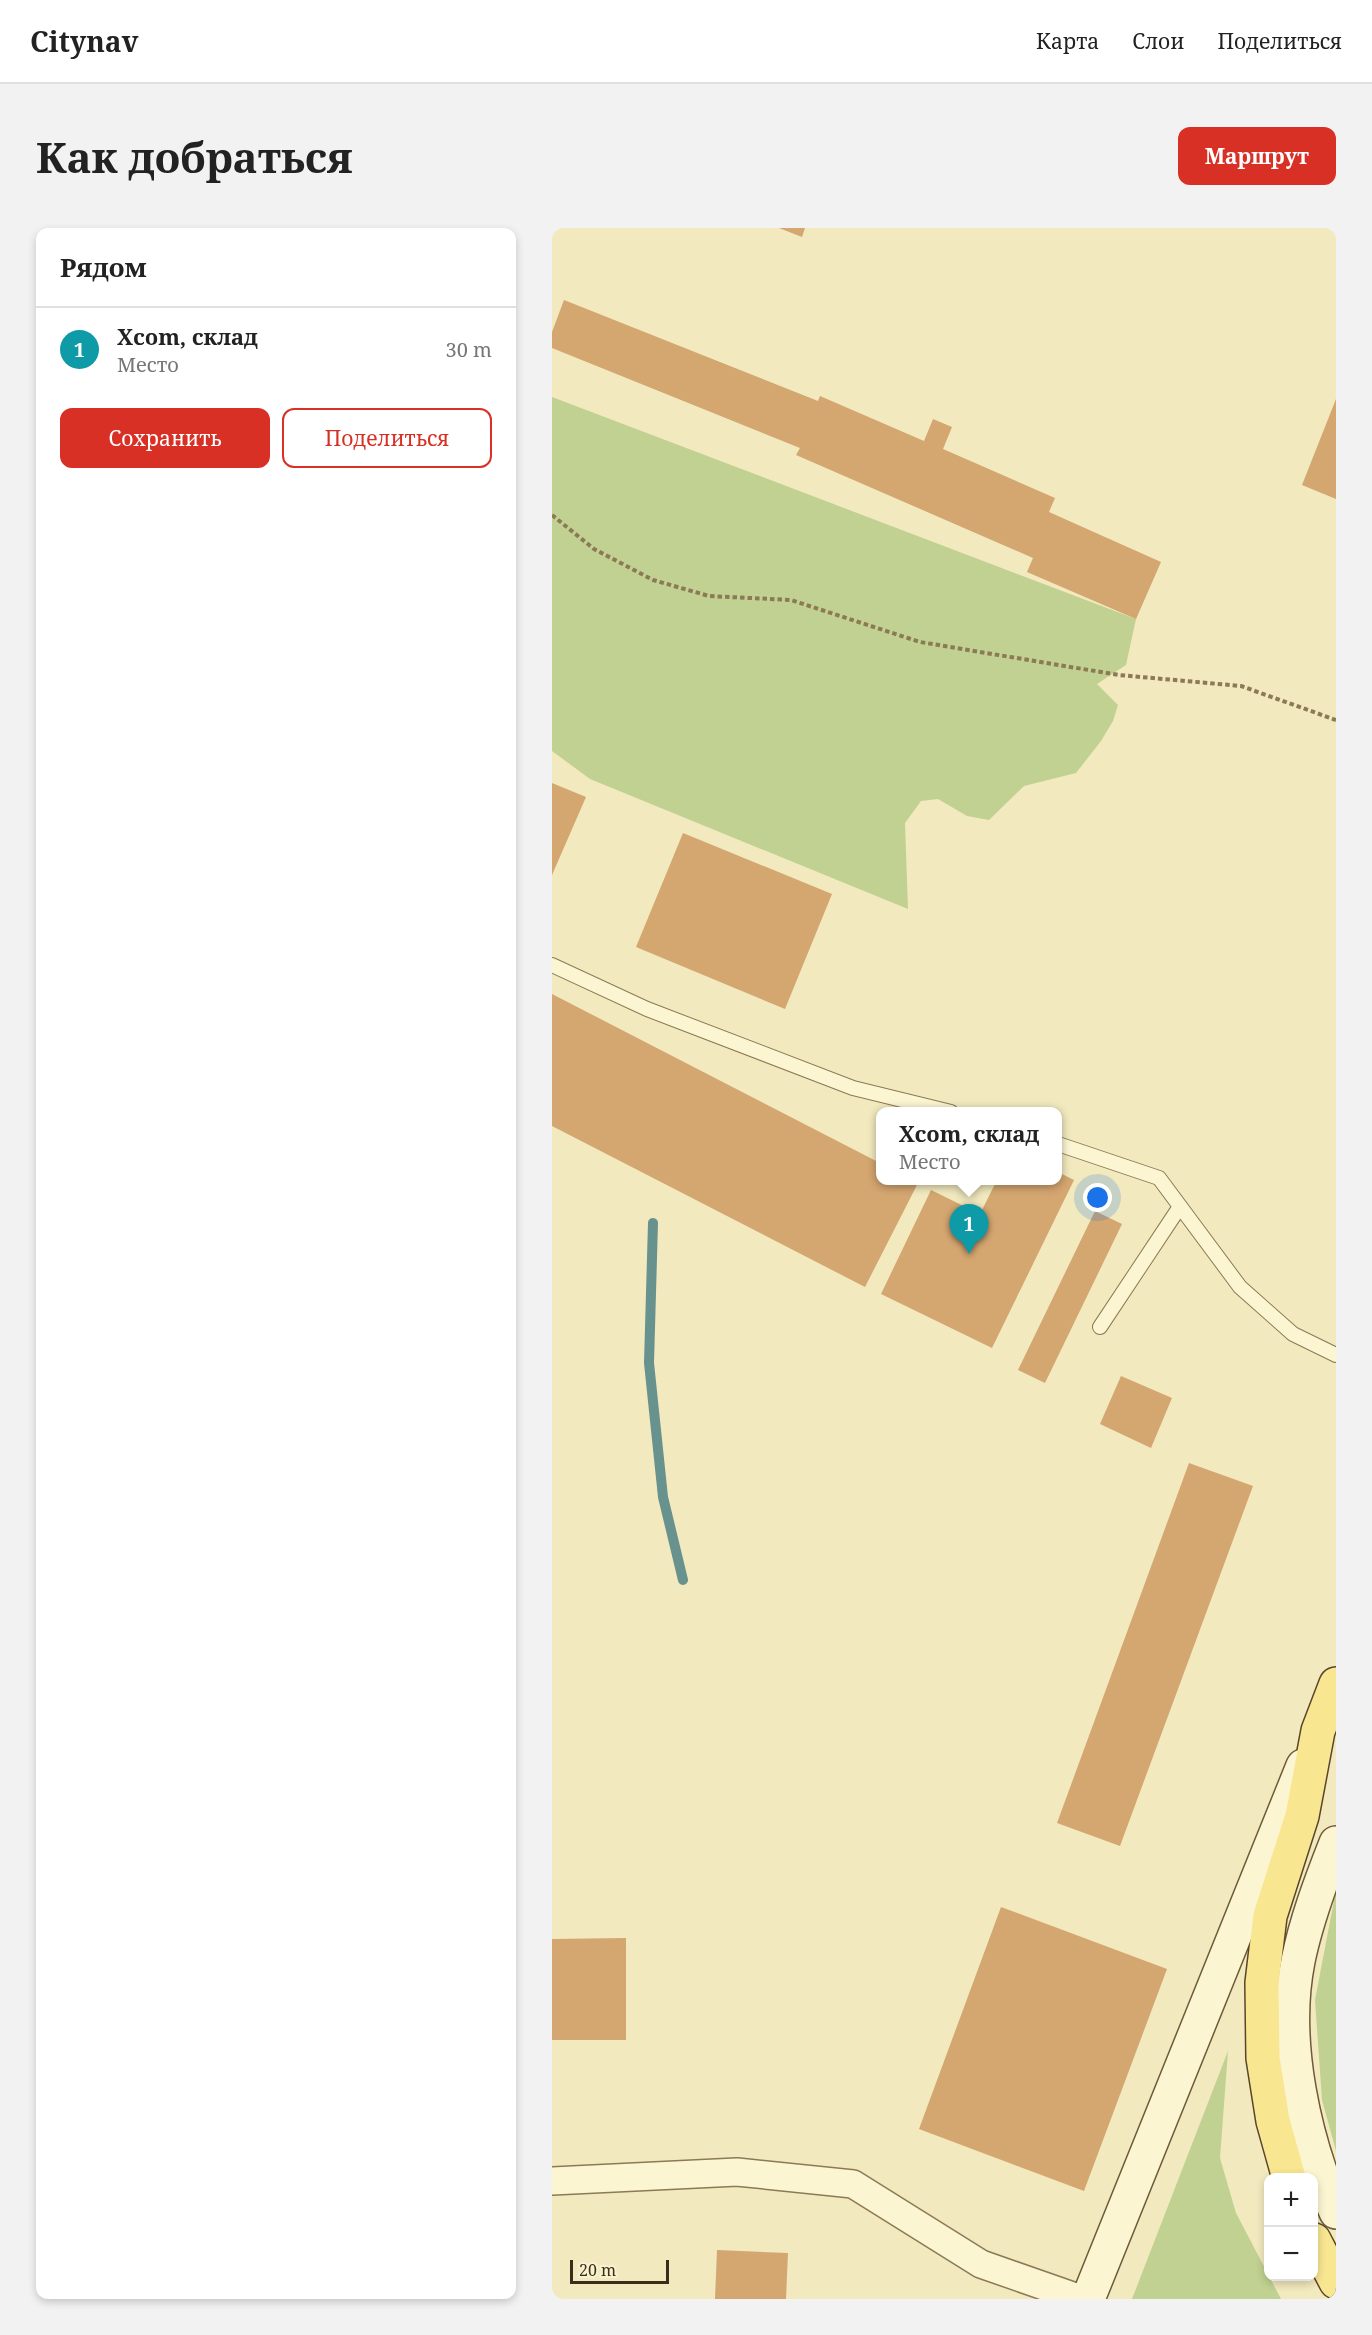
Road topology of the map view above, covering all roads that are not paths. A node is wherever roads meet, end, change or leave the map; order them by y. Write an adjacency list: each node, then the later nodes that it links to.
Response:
1 (552, 965): 2 (lane)
2 (931, 1107)
3 (1062, 1145): 4 (lane)
4 (1179, 1208): 5 (lane); 6 (lane)
5 (1100, 1327)
6 (1336, 1355)
7 (1336, 1684): 8 (main road)
8 (1318, 1731): 10 (main road); 16 (main road)
9 (1336, 1843): 12 (main road)
10 (1288, 2173)
11 (552, 2181): 15 (street)
12 (1336, 2212)
13 (1318, 2248): 14 (main road)
14 (1336, 2282)
15 (1081, 2299)
16 (1088, 2299)

